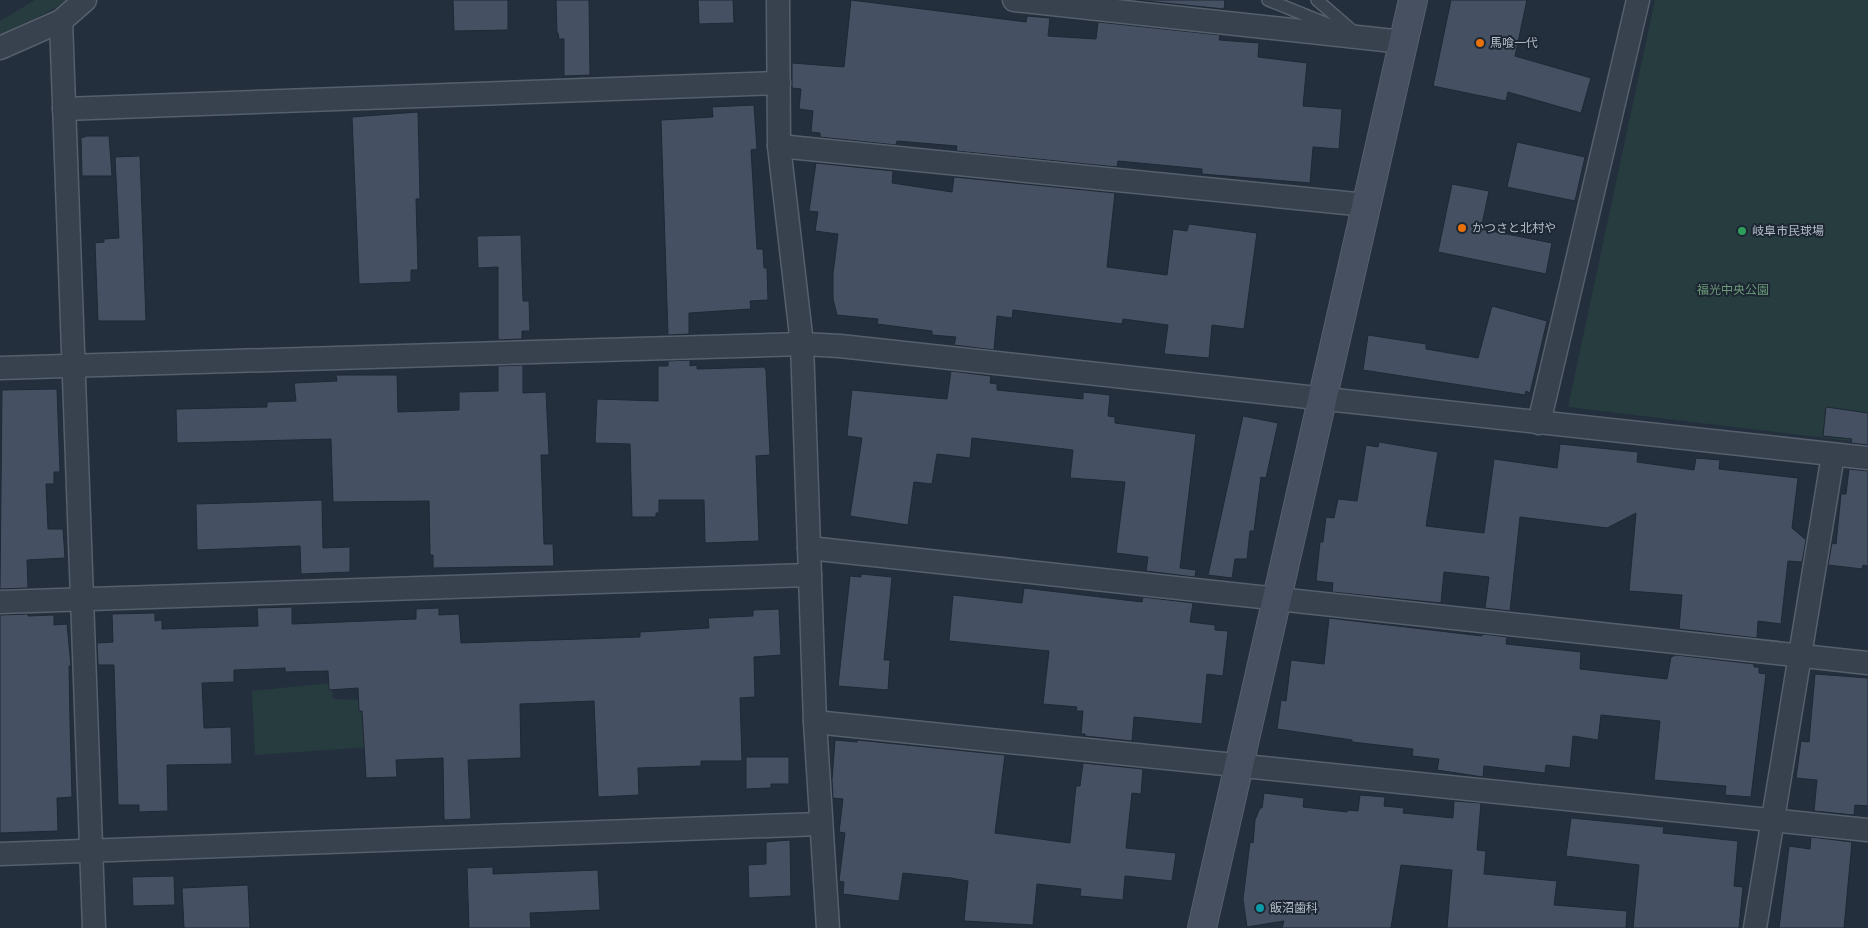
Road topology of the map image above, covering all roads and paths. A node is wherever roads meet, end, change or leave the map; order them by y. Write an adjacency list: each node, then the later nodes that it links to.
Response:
1 (85, 0): 8 (street)
2 (778, 0): 12 (street)
3 (1014, 0): 9 (street)
4 (1268, 0): 9 (lane)
5 (1317, 0): 9 (lane)
6 (1413, 0): 10 (street)
7 (1638, 0): 20 (street)
8 (61, 21): 11 (street); 13 (street)
9 (1360, 38): 10 (street)
10 (1403, 42): 15 (street)
11 (0, 48)
12 (779, 83): 13 (street); 14 (street)
13 (64, 109): 17 (street)
14 (779, 146): 15 (street); 16 (street)
15 (1366, 205): 19 (street)
16 (802, 344): 17 (street); 19 (street); 23 (street)
17 (74, 366): 18 (street); 26 (street)
18 (0, 368)
19 (1322, 399): 20 (street); 25 (street)
20 (1539, 423): 21 (street)
21 (1833, 455): 22 (street); 28 (street)
22 (1868, 458)
23 (809, 548): 24 (street); 25 (street)
24 (810, 575): 26 (street); 30 (street)
25 (1277, 599): 28 (street); 31 (street)
26 (82, 600): 27 (street); 35 (street)
27 (0, 602)
28 (1800, 655): 29 (street); 32 (street)
29 (1868, 663)
30 (814, 722): 31 (street); 33 (street)
31 (1239, 766): 32 (street); 39 (street)
32 (1773, 820): 34 (street); 40 (street)
33 (820, 824): 35 (street); 38 (street)
34 (1868, 830)
35 (92, 851): 36 (street); 37 (street)
36 (0, 854)
37 (94, 928)
38 (830, 928)
39 (1202, 928)
40 (1755, 928)

